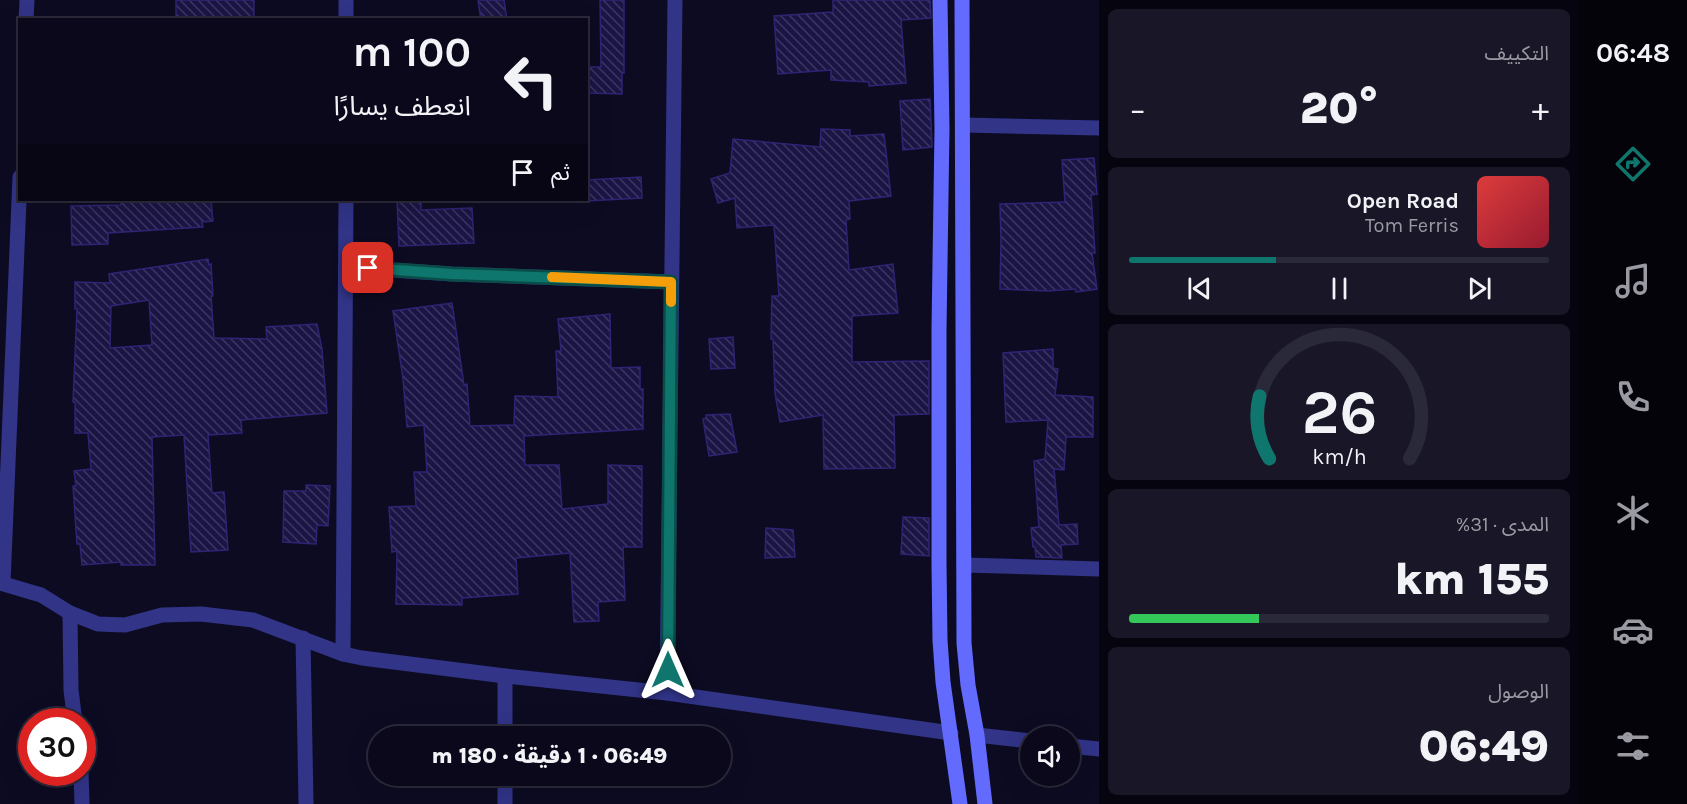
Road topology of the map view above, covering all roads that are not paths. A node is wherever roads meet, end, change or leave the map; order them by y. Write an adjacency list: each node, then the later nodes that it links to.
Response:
1 (27, 0): 6 (street)
2 (346, 0): 7 (street)
3 (675, 0): 13 (street)
4 (940, 0): 24 (street)
5 (962, 0): 8 (street)
6 (26, 18)
7 (346, 18)
8 (964, 125): 9 (street); 14 (street)
9 (1099, 128)
10 (19, 201): 16 (street)
11 (346, 201): 12 (street)
12 (346, 267): 13 (street); 19 (street)
13 (671, 282): 21 (street)
14 (964, 565): 15 (street); 25 (street)
15 (1099, 569)
16 (1, 583): 17 (street)
17 (70, 613): 18 (street); 22 (street)
18 (303, 638): 19 (street); 32 (street)
19 (343, 654): 20 (street)
20 (504, 676): 21 (street); 23 (street)
21 (668, 693): 24 (street)
22 (73, 708)
23 (505, 726)
24 (951, 733): 34 (street)
25 (977, 735): 26 (street); 35 (street)
26 (1020, 740)
27 (1080, 747): 28 (street)
28 (1099, 749)
29 (81, 786): 31 (street)
30 (505, 786): 33 (street)
31 (82, 804)
32 (306, 804)
33 (505, 804)
34 (960, 804)
35 (985, 804)

